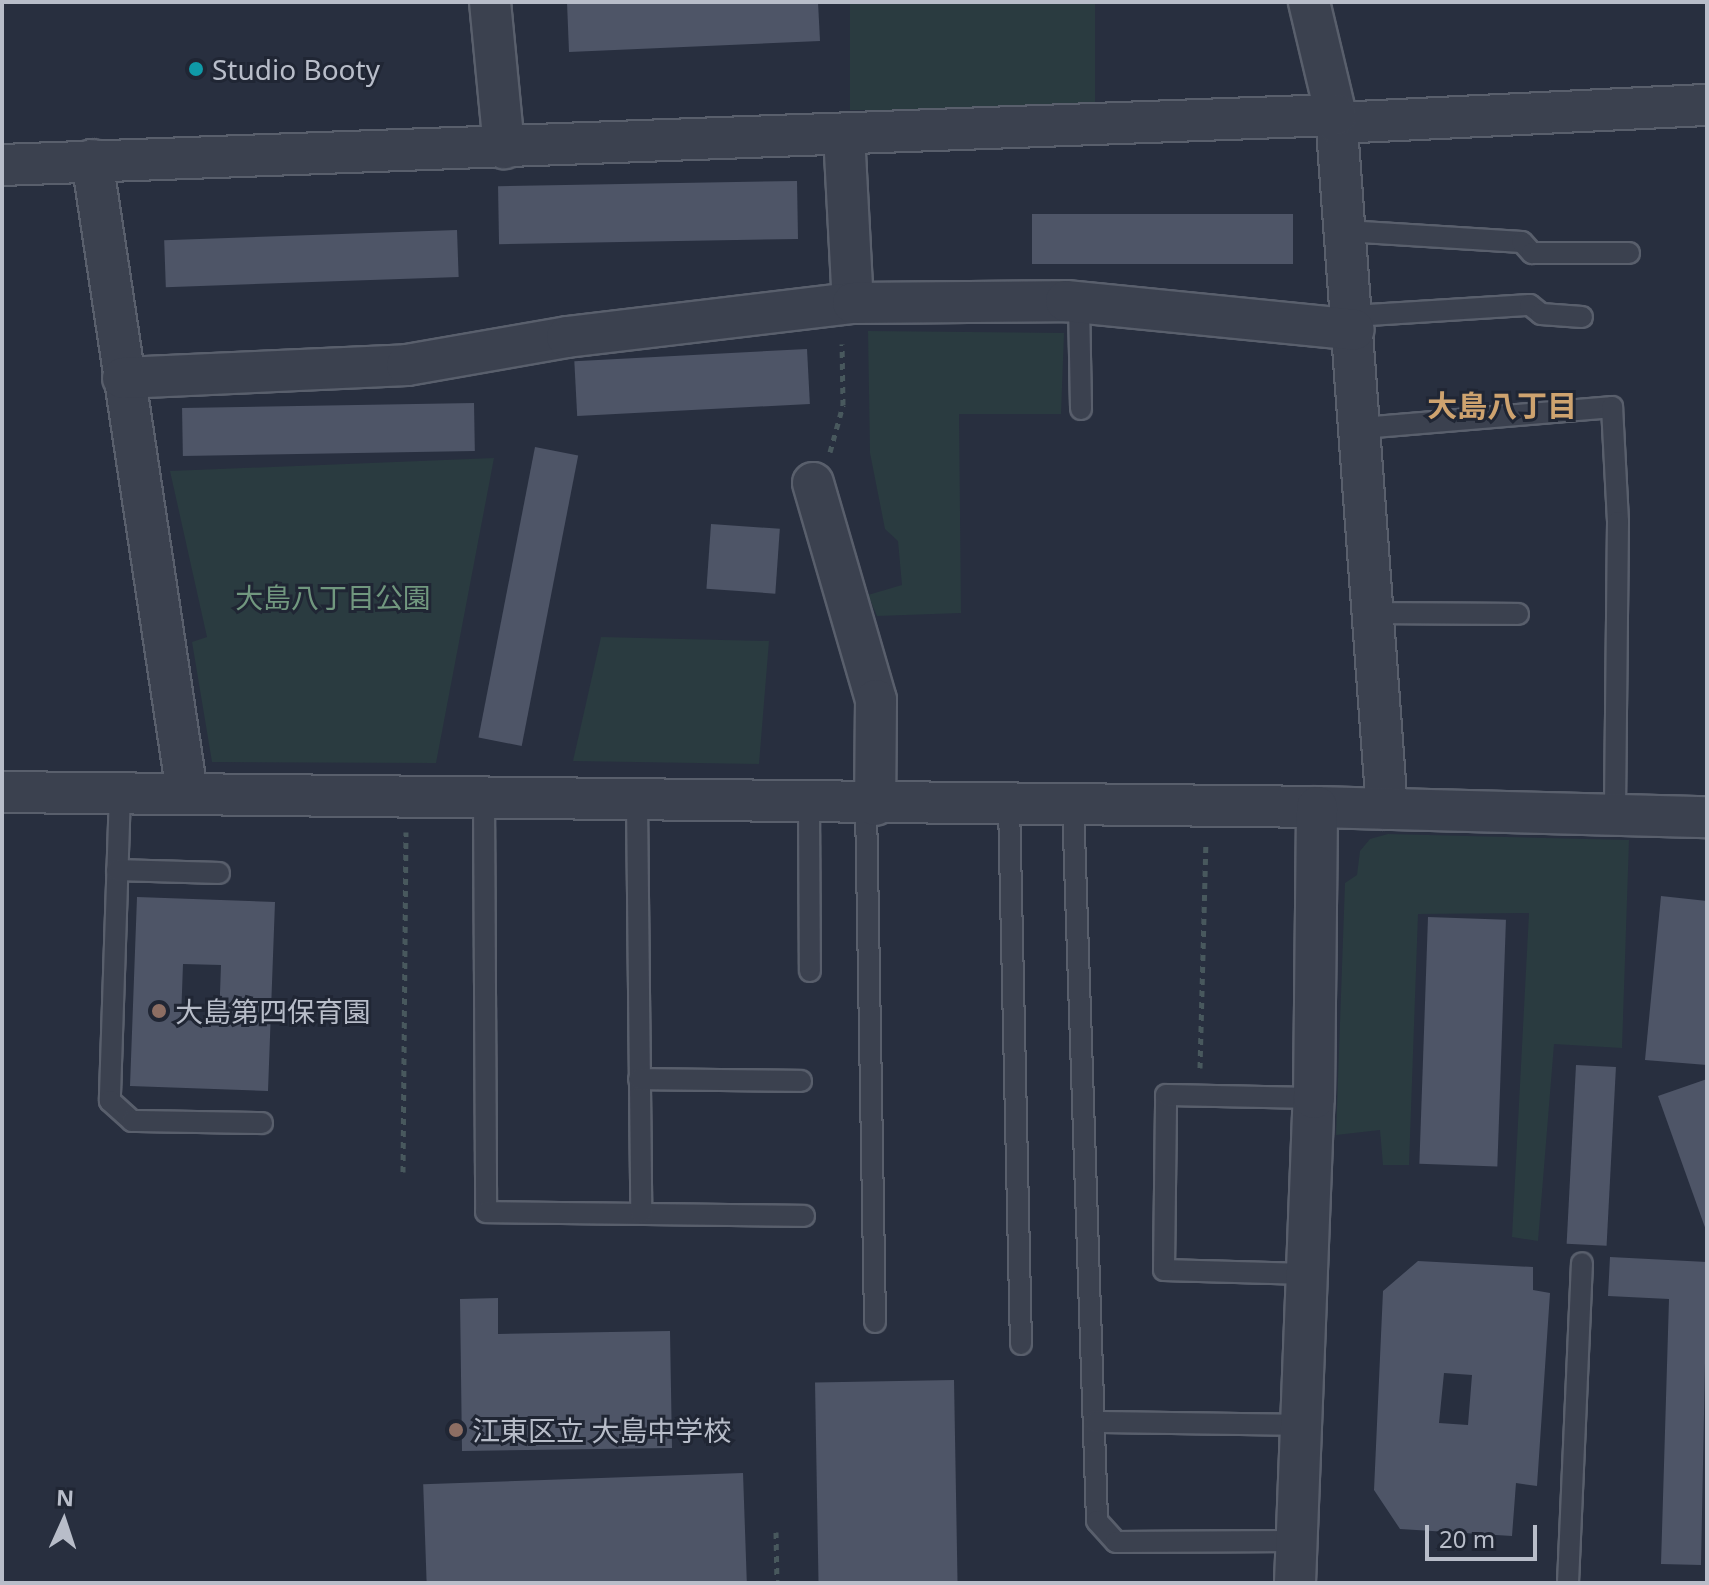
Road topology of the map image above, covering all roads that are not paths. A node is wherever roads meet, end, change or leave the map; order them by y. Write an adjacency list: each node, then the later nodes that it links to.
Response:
1 (490, 2): 6 (street)
2 (1309, 2): 4 (street)
3 (1707, 105): 4 (street)
4 (1336, 119): 5 (street); 9 (street)
5 (844, 134): 6 (street); 13 (street)
6 (504, 148): 7 (street)
7 (92, 160): 8 (street); 15 (street)
8 (2, 165)
9 (1346, 231): 10 (lane); 14 (street)
10 (1629, 253)
11 (1079, 303): 13 (street); 14 (street); 16 (lane)
12 (1582, 317): 14 (lane)
13 (847, 320): 15 (street)
14 (1353, 323): 17 (street)
15 (123, 378): 23 (street)
16 (1081, 409)
17 (1363, 428): 19 (street); 32 (lane)
18 (813, 483): 29 (street)
19 (1374, 613): 20 (lane); 31 (street)
20 (1518, 614)
21 (2, 792): 22 (street)
22 (120, 793): 23 (street); 34 (lane)
23 (187, 793): 24 (street)
24 (484, 797): 25 (street); 41 (lane)
25 (637, 800): 26 (street); 37 (lane)
26 (809, 803): 29 (street); 36 (lane)
27 (1009, 804): 28 (street); 29 (street); 46 (lane)
28 (1073, 804): 30 (street); 47 (lane)
29 (870, 805): 45 (lane)
30 (1317, 807): 31 (street); 39 (street)
31 (1387, 809): 32 (street)
32 (1615, 814): 33 (street)
33 (1707, 817)
34 (117, 870): 35 (lane); 40 (lane)
35 (219, 873)
36 (810, 971)
37 (639, 1079): 38 (lane); 41 (lane)
38 (801, 1081)
39 (1314, 1098): 44 (street); 44 (lane)
40 (262, 1123)
41 (641, 1213): 42 (lane)
42 (804, 1216)
43 (1582, 1263): 51 (lane)
44 (1306, 1274): 48 (street)
45 (875, 1322)
46 (1021, 1344)
47 (1095, 1422): 48 (lane); 49 (lane)
48 (1299, 1425): 49 (street)
49 (1294, 1541): 50 (street)
50 (1295, 1583)
51 (1568, 1583)

